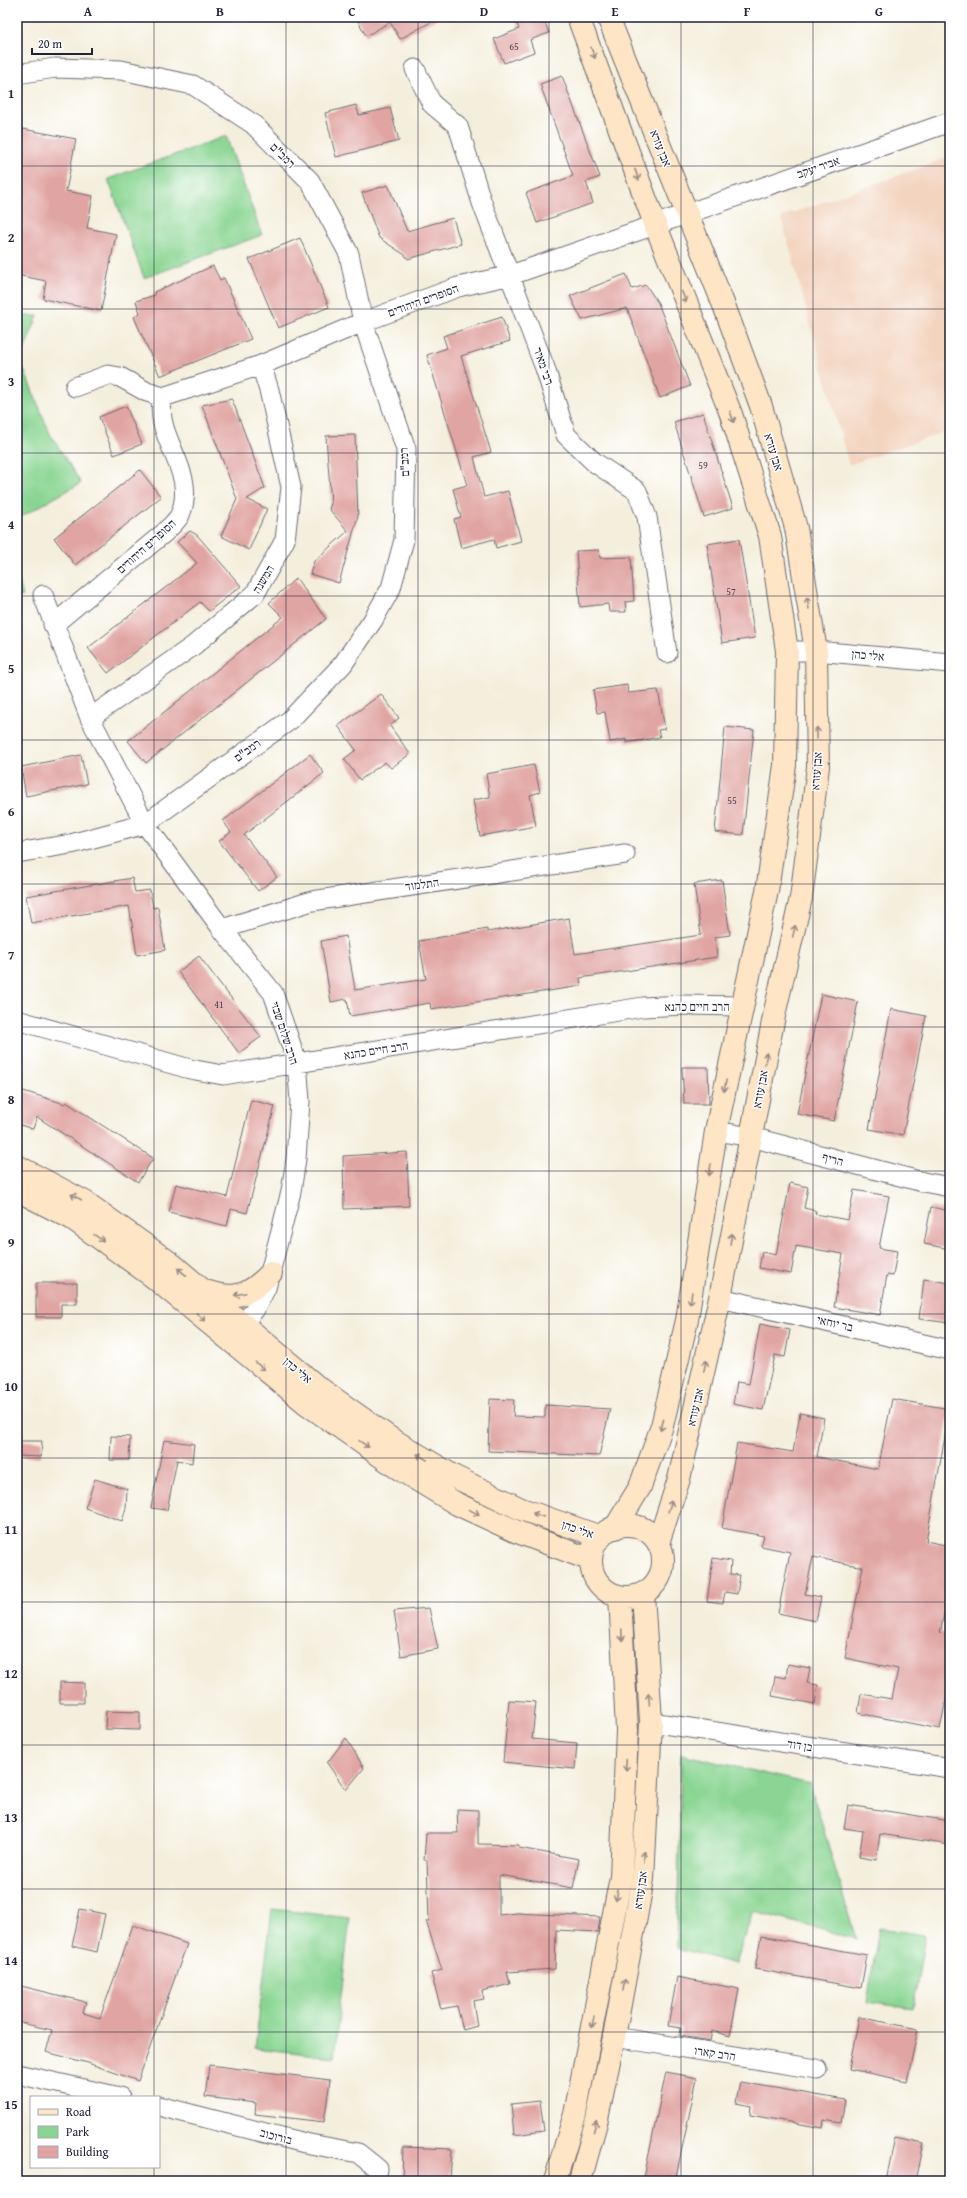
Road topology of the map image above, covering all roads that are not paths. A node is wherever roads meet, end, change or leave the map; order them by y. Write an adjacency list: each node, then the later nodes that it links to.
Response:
1 (578, 17): 7 (street, one-way to 7)
2 (608, 17): 6 (street, אבן עזרא)
3 (415, 69): 8 (street, רבי מאיר)
4 (17, 74): 9 (street, רמב"ם)
5 (950, 122): 6 (street, אביר יעקב)
6 (686, 212): 7 (street, הסופרים היהודים); 16 (street, אבן עזרא, one-way to 6)
7 (655, 224): 8 (street, הסופרים היהודים); 15 (street, one-way to 15)
8 (511, 275): 9 (street, הסופרים היהודים); 17 (street, רבי מאיר)
9 (363, 322): 10 (street, הסופרים היהודים); 20 (street, רמב"ם)
10 (261, 365): 12 (street, הסופרים היהודים); 19 (street, המשנה)
11 (75, 387): 12 (street)
12 (163, 397): 14 (street, הסופרים היהודים)
13 (43, 594): 14 (street, הרב שלום שבזי)
14 (54, 625): 19 (street, הרב שלום שבזי)
15 (786, 651): 16 (street, אלי כהן); 24 (street)
16 (816, 651): 18 (street, אלי כהן); 28 (street, אבן עזרא, one-way to 16)
17 (667, 652)
18 (950, 663)
19 (90, 718): 20 (street, הרב שלום שבזי)
20 (145, 824): 21 (street, רמב"ם); 23 (street, הרב שלום שבזי)
21 (17, 853)
22 (625, 854): 23 (street, התלמוד)
23 (222, 929): 26 (street, הרב שלום שבזי)
24 (741, 1006): 26 (street, הרב חיים כהנא); 27 (street, one-way to 27)
25 (17, 1020): 26 (street, הרב חיים כהנא)
26 (297, 1062): 32 (street, הרב שלום שבזי)
27 (716, 1131): 28 (street, הריף); 38 (street, one-way to 38)
28 (751, 1137): 30 (street, הריף); 34 (street, אבן עזרא, one-way to 28)
29 (17, 1166): 33 (street, אלי כהן, one-way to 29)
30 (950, 1187)
31 (17, 1190): 36 (street, אלי כהן, one-way to 36)
32 (271, 1273): 33 (street, one-way to 33); 35 (street, הרב שלום שבזי)
33 (202, 1290): 35 (street, אלי כהן)
34 (720, 1298): 37 (street, בר יוחאי); 39 (street, אבן עזרא, one-way to 34)
35 (244, 1325): 36 (street, הרב שלום שבזי); 38 (street, אלי כהן, one-way to 35)
36 (230, 1342): 40 (street, אלי כהן, one-way to 40)
37 (950, 1350)
38 (608, 1532): 39 (street); 40 (street)
39 (658, 1543): 41 (street)
40 (591, 1560): 42 (street)
41 (643, 1593): 42 (street); 43 (street, אבן עזרא, one-way to 41)
42 (620, 1596): 52 (street, אבן עזרא, one-way to 52)
43 (651, 1722): 44 (street, בן דוד); 45 (street, אבן עזרא, one-way to 43)
44 (950, 1768)
45 (614, 2037): 46 (street, הרב קארו); 50 (street, אבן עזרא, one-way to 45)
46 (817, 2069)
47 (17, 2074): 48 (street)
48 (116, 2096)
49 (160, 2106): 51 (street, בורוכוב)
50 (583, 2175)
51 (376, 2181)
52 (555, 2181)

